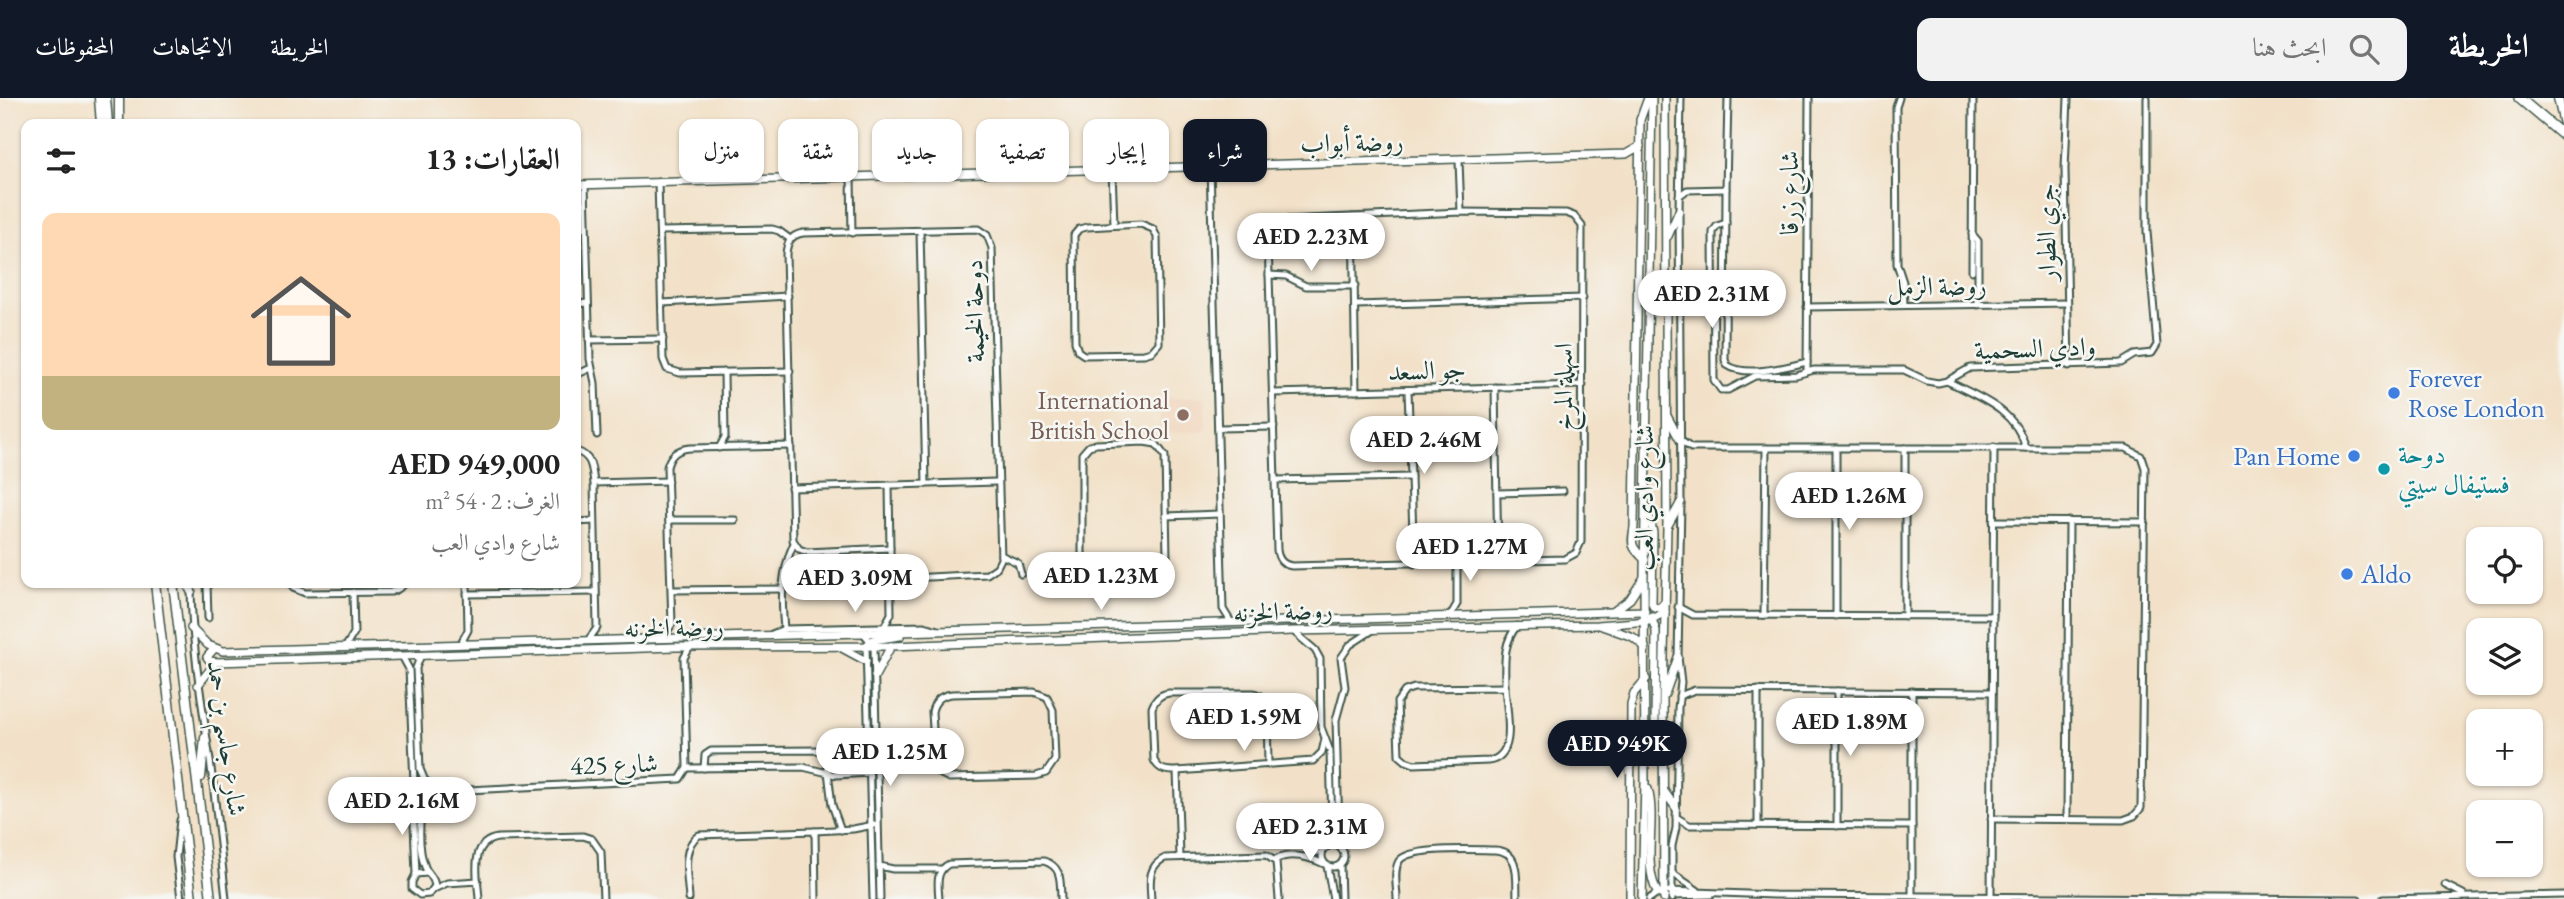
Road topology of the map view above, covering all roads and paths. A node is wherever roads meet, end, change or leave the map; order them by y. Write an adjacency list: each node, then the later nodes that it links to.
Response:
1 (97, 98): 15 (main road)
2 (106, 98): 16 (main road)
3 (119, 98): 17 (main road)
4 (1650, 98): 20 (street, شارع وادي العب); 44 (street, شارع وادي العب)
5 (1665, 98): 52 (street, شارع وادي العب)
6 (1681, 98): 32 (street)
7 (1728, 98): 34 (street, وادي السحمية)
8 (1809, 98): 65 (street, شارع زرقا)
9 (1899, 98): 62 (street)
10 (1973, 98): 50 (street)
11 (2068, 98): 61 (street, جري الطوار)
12 (2147, 98): 69 (street, وادي السحمية)
13 (2519, 98): 19 (main road)
14 (2558, 98): 18 (main road)
15 (101, 119)
16 (108, 119)
17 (119, 119)
18 (2564, 124)
19 (2564, 136)
20 (1640, 146): 21 (street, روضة أبواب); 23 (street, شارع وادي العب)
21 (1626, 154): 22 (street, روضة أبواب); 23 (street)
22 (1459, 161): 24 (street, روضة أبواب); 40 (street)
23 (1639, 163): 38 (street, شارع وادي العب)
24 (1267, 166)
25 (1083, 171): 26 (street, روضة أبواب)
26 (858, 178)
27 (778, 180): 28 (street, روضة أبواب)
28 (658, 182): 33 (street, روضة أبواب); 45 (street)
29 (851, 182): 49 (street)
30 (1112, 182): 43 (street)
31 (1210, 182): 85 (street)
32 (1679, 182): 35 (street); 37 (street)
33 (581, 185)
34 (1726, 189): 35 (street); 42 (street, وادي السحمية)
35 (1687, 190): 37 (street)
36 (581, 194): 48 (street)
37 (1679, 196): 39 (street)
38 (1639, 207): 44 (street); 81 (street, شارع وادي العب)
39 (1679, 211): 52 (street); 88 (street)
40 (1461, 212): 41 (street, اسهلة المرخ); 57 (street, اسهلة المرخ)
41 (1353, 217): 54 (street, اسهلة المرخ); 55 (street)
42 (1726, 223): 68 (street, وادي السحمية); 72 (street, وادي السحمية)
43 (1114, 225): 43 (street)
44 (1650, 225): 82 (street, شارع وادي العب)
45 (660, 231): 51 (street); 60 (street)
46 (920, 231): 49 (street, دوحة الخيمة); 104 (street, دوحة الخيمة); 105 (street)
47 (581, 232): 48 (street)
48 (585, 232): 59 (street)
49 (852, 233): 51 (street, دوحة الخيمة)
50 (1972, 234): 53 (street); 63 (street)
51 (790, 239): 56 (street)
52 (1666, 240): 83 (street, شارع وادي العب)
53 (1972, 271)
54 (1269, 275): 55 (street); 80 (street, اسهلة المرخ)
55 (1355, 286): 64 (street)
56 (788, 296): 60 (street); 71 (street)
57 (1583, 298): 64 (street); 76 (street, اسهلة المرخ)
58 (581, 303): 59 (street)
59 (588, 303): 67 (street)
60 (662, 303): 66 (street)
61 (2067, 303): 63 (street, روضة الزمل); 69 (street, جري الطوار)
62 (1904, 305): 63 (street, روضة الزمل); 65 (street, روضة الزمل)
63 (1978, 305)
64 (1356, 306): 79 (street)
65 (1807, 307): 68 (street, شارع زرقا)
66 (663, 339): 67 (street); 73 (street)
67 (590, 340): 70 (street)
68 (1807, 362): 72 (street, شارع زرقا)
69 (2069, 366): 75 (street, وادي السحمية)
70 (591, 368): 74 (street); 86 (street)
71 (790, 371): 73 (street); 89 (street)
72 (1807, 371): 75 (street, وادي السحمية)
73 (724, 372): 87 (street)
74 (581, 373)
75 (1947, 381): 97 (street)
76 (1583, 386): 77 (street, جو السعد); 126 (street, اسهلة المرخ)
77 (1495, 387): 78 (street, جو السعد); 109 (street)
78 (1408, 390): 79 (street, جو السعد); 100 (street)
79 (1356, 391): 80 (street, جو السعد)
80 (1273, 393): 84 (street, اسهلة المرخ)
81 (1636, 395): 82 (street); 125 (street, شارع وادي العب)
82 (1647, 411): 110 (street, شارع وادي العب)
83 (1666, 413): 88 (street); 121 (street, شارع وادي العب)
84 (1274, 427): 85 (street); 101 (street, اسهلة المرخ)
85 (1218, 428): 112 (street)
86 (597, 435)
87 (725, 437): 91 (street); 92 (street)
88 (1680, 440): 93 (street); 99 (street)
89 (791, 446): 92 (street); 107 (street)
90 (1994, 447): 96 (street); 97 (street); 117 (street)
91 (718, 448): 92 (street); 102 (street)
92 (734, 448)
93 (1691, 448): 94 (street); 99 (street)
94 (1766, 448): 95 (street); 154 (street)
95 (1836, 448): 96 (street); 155 (street)
96 (1905, 448): 158 (street)
97 (2026, 448): 120 (street)
98 (581, 453): 103 (street)
99 (1680, 455): 111 (street)
100 (1411, 477): 101 (street); 128 (street)
101 (1275, 480): 128 (street, اسهلة المرخ)
102 (668, 481): 103 (street); 114 (street)
103 (594, 482): 116 (street)
104 (997, 482): 105 (street); 124 (street, دوحة الخيمة)
105 (926, 484): 106 (street)
106 (889, 485): 107 (street); 123 (street)
107 (791, 488): 122 (street)
108 (1563, 491): 109 (street)
109 (1497, 493): 126 (street)
110 (1646, 500): 125 (street, شارع وادي العب); 144 (street)
111 (1681, 502): 121 (street); 146 (street)
112 (1220, 514): 113 (street); 147 (street)
113 (1167, 516): 113 (street)
114 (669, 520): 115 (street); 140 (street)
115 (735, 520)
116 (594, 521): 119 (street); 142 (street)
117 (1993, 521): 118 (street); 159 (street)
118 (2069, 521): 120 (street); 241 (street)
119 (581, 522)
120 (2145, 522): 241 (street)
121 (1667, 527): 144 (street, شارع وادي العب)
122 (794, 543): 123 (street); 139 (street)
123 (890, 548): 131 (street)
124 (1001, 555): 129 (street); 131 (street)
125 (1645, 560): 130 (street, شارع وادي العب)
126 (1498, 561): 127 (street, اسهلة المرخ)
127 (1457, 562): 128 (street, اسهلة المرخ); 145 (street)
128 (1414, 564)
129 (1021, 574)
130 (1644, 575): 148 (street); 149 (street, شارع وادي العب)
131 (891, 579): 152 (street)
132 (156, 588): 238 (main road, شارع جاسم بن حمد)
133 (174, 588): 232 (main road, شارع جاسم بن حمد)
134 (190, 588): 172 (street, شارع جاسم بن حمد)
135 (207, 588): 160 (street)
136 (293, 588): 141 (street)
137 (399, 588): 141 (street)
138 (467, 588): 143 (street)
139 (783, 589): 140 (street); 174 (street)
140 (672, 590): 164 (street)
141 (353, 592): 180 (street)
142 (595, 592): 143 (street); 173 (street)
143 (467, 594): 176 (street)
144 (1665, 602): 150 (street, شارع وادي العب)
145 (1457, 604): 156 (street); 157 (street)
146 (1678, 607): 153 (street); 165 (street)
147 (1223, 609): 162 (street); 163 (street)
148 (1613, 611): 149 (street, روضة الخزنه); 151 (street, روضة الخزنه)
149 (1645, 611): 161 (street)
150 (1665, 612): 161 (street, روضة الخزنه); 216 (street, شارع وادي العب)
151 (1544, 613): 157 (street, روضة الخزنه); 166 (street)
152 (891, 614): 168 (street); 170 (street)
153 (1693, 615): 154 (street); 165 (street)
154 (1764, 615): 155 (street)
155 (1836, 615): 158 (street)
156 (1450, 616): 157 (street, روضة الخزنه); 163 (street, روضة الخزنه)
157 (1466, 616)
158 (1905, 616): 159 (street)
159 (1993, 616): 214 (street)
160 (208, 618)
161 (1649, 620): 167 (street, روضة الخزنه); 197 (street); 221 (street)
162 (1216, 622): 163 (street, روضة الخزنه); 177 (street, روضة الخزنه)
163 (1231, 622)
164 (672, 624): 183 (street); 184 (street)
165 (1678, 624): 201 (street)
166 (1544, 625): 167 (street, روضة الخزنه); 169 (street, روضة الخزنه)
167 (1598, 625): 197 (street)
168 (901, 626): 170 (street); 177 (street)
169 (1517, 626): 171 (street, روضة الخزنه); 187 (street)
170 (884, 627): 174 (street)
171 (1501, 627): 175 (street, روضة الخزنه); 187 (street)
172 (191, 628): 198 (street); 208 (street, شارع جاسم بن حمد)
173 (597, 628): 185 (street); 186 (street)
174 (784, 629): 181 (street)
175 (1377, 629): 178 (street, روضة الخزنه); 253 (street)
176 (468, 630): 188 (street); 189 (street)
177 (940, 631): 179 (street, روضة الخزنه)
178 (1293, 631): 194 (street, روضة الخزنه); 219 (street)
179 (909, 632): 182 (street, روضة الخزنه); 190 (street)
180 (354, 633): 191 (street); 193 (street)
181 (772, 634): 182 (street, روضة الخزنه); 184 (street, روضة الخزنه)
182 (864, 634): 190 (street)
183 (664, 637): 184 (street, روضة الخزنه); 186 (street, روضة الخزنه)
184 (681, 637)
185 (589, 639): 186 (street, روضة الخزنه); 188 (street, روضة الخزنه)
186 (608, 639)
187 (1508, 639): 209 (street)
188 (478, 642): 189 (street, روضة الخزنه)
189 (461, 643): 191 (street, روضة الخزنه)
190 (870, 644): 192 (street, روضة الخزنه); 194 (street, روضة الخزنه); 203 (street); 205 (street)
191 (364, 645): 193 (street, روضة الخزنه)
192 (836, 645): 196 (street, روضة الخزنه); 203 (street)
193 (346, 646): 198 (street, روضة الخزنه)
194 (891, 646): 205 (street)
195 (675, 647): 196 (street, روضة الخزنه); 199 (street, روضة الخزنه); 202 (street)
196 (690, 647): 202 (street)
197 (1645, 647): 206 (street)
198 (214, 649): 204 (street)
199 (421, 655): 200 (street, روضة الخزنه); 228 (street)
200 (402, 656): 204 (street, روضة الخزنه); 230 (street)
201 (1678, 657): 207 (street); 216 (street)
202 (684, 658): 223 (street, شارع 425)
203 (866, 661): 220 (street)
204 (216, 662): 208 (street)
205 (875, 676): 220 (street)
206 (1646, 679): 229 (street); 301 (street)
207 (1681, 682): 210 (street); 215 (street)
208 (198, 685): 217 (street, شارع جاسم بن حمد)
209 (1505, 687): 209 (street)
210 (1695, 690): 211 (street); 215 (street)
211 (1758, 690): 212 (street); 244 (street)
212 (1837, 691): 213 (street); 245 (street)
213 (1912, 691): 214 (street); 246 (street)
214 (1992, 692): 240 (street)
215 (1679, 696): 237 (street)
216 (1663, 698): 221 (street, شارع وادي العب)
217 (205, 738): 232 (main road); 286 (street, شارع جاسم بن حمد)
218 (933, 738): 218 (street); 220 (street)
219 (1325, 739): 222 (street); 252 (street)
220 (872, 740): 226 (street); 242 (street)
221 (1663, 757): 234 (street, شارع وادي العب)
222 (1268, 765): 225 (street); 225 (street)
223 (687, 768): 224 (street); 233 (street, شارع 425)
224 (704, 768): 227 (street); 227 (street)
225 (1177, 771): 254 (street)
226 (869, 773): 227 (street); 242 (street)
227 (826, 774): 248 (street)
228 (425, 781): 230 (street); 231 (street)
229 (1645, 782): 272 (street); 302 (street)
230 (414, 783): 235 (street)
231 (431, 787): 233 (street, شارع 425); 236 (street)
232 (199, 790): 285 (main road, شارع جاسم بن حمد)
233 (468, 790): 236 (street, شارع 425)
234 (1663, 790): 237 (street); 272 (street, شارع وادي العب)
235 (413, 799): 236 (street); 263 (street)
236 (427, 800): 265 (street)
237 (1676, 808): 239 (street)
238 (181, 813): 283 (street, شارع جاسم بن حمد); 284 (main road, شارع جاسم بن حمد)
239 (1675, 817): 243 (street); 250 (street)
240 (1991, 819): 241 (street); 277 (street)
241 (2067, 819)
242 (874, 825): 247 (street); 251 (street)
243 (1689, 825): 244 (street); 250 (street)
244 (1758, 825): 245 (street)
245 (1837, 826): 246 (street)
246 (1912, 826): 273 (street)
247 (853, 829): 248 (street); 251 (street)
248 (841, 830): 249 (street)
249 (815, 831): 289 (street); 290 (street)
250 (1675, 831): 262 (street)
251 (874, 833): 259 (street); 291 (street)
252 (1325, 848): 253 (street); 255 (street); 257 (street)
253 (1342, 850): 258 (street)
254 (1180, 857): 256 (street); 295 (street)
255 (1305, 857): 256 (street); 257 (street)
256 (1275, 860): 296 (street)
257 (1326, 865): 258 (street); 297 (street)
258 (1340, 865): 298 (street)
259 (879, 866): 260 (street); 264 (street)
260 (894, 869): 261 (street); 264 (street)
261 (941, 869): 293 (street); 294 (street)
262 (1672, 873): 270 (street); 272 (street)
263 (416, 874): 265 (street); 276 (street)
264 (880, 874): 292 (street)
265 (430, 875): 267 (street); 269 (street)
266 (478, 881): 267 (street); 287 (street); 288 (street)
267 (447, 883): 269 (street)
268 (2445, 886): 274 (street)
269 (434, 889): 278 (street)
270 (1700, 891): 271 (street); 272 (street)
271 (1714, 894): 279 (street); 280 (street)
272 (1667, 895): 280 (street); 303 (street)
273 (1912, 895): 277 (street); 279 (street)
274 (2469, 895): 275 (street); 305 (street)
275 (2564, 895)
276 (415, 896): 278 (street)
277 (1991, 896): 281 (street)
278 (428, 897)
279 (1773, 897)
280 (1689, 898)
281 (2043, 898): 282 (street)
282 (2266, 898): 304 (street)
283 (181, 899)
284 (192, 899)
285 (211, 899)
286 (226, 899)
287 (479, 899)
288 (603, 899)
289 (689, 899)
290 (816, 899)
291 (873, 899)
292 (880, 899)
293 (939, 899)
294 (1061, 899)
295 (1150, 899)
296 (1279, 899)
297 (1333, 899)
298 (1341, 899)
299 (1397, 899): 300 (street)
300 (1517, 899)
301 (1630, 899)
302 (1642, 899)
303 (1649, 899)
304 (2358, 899)
305 (2383, 899)

